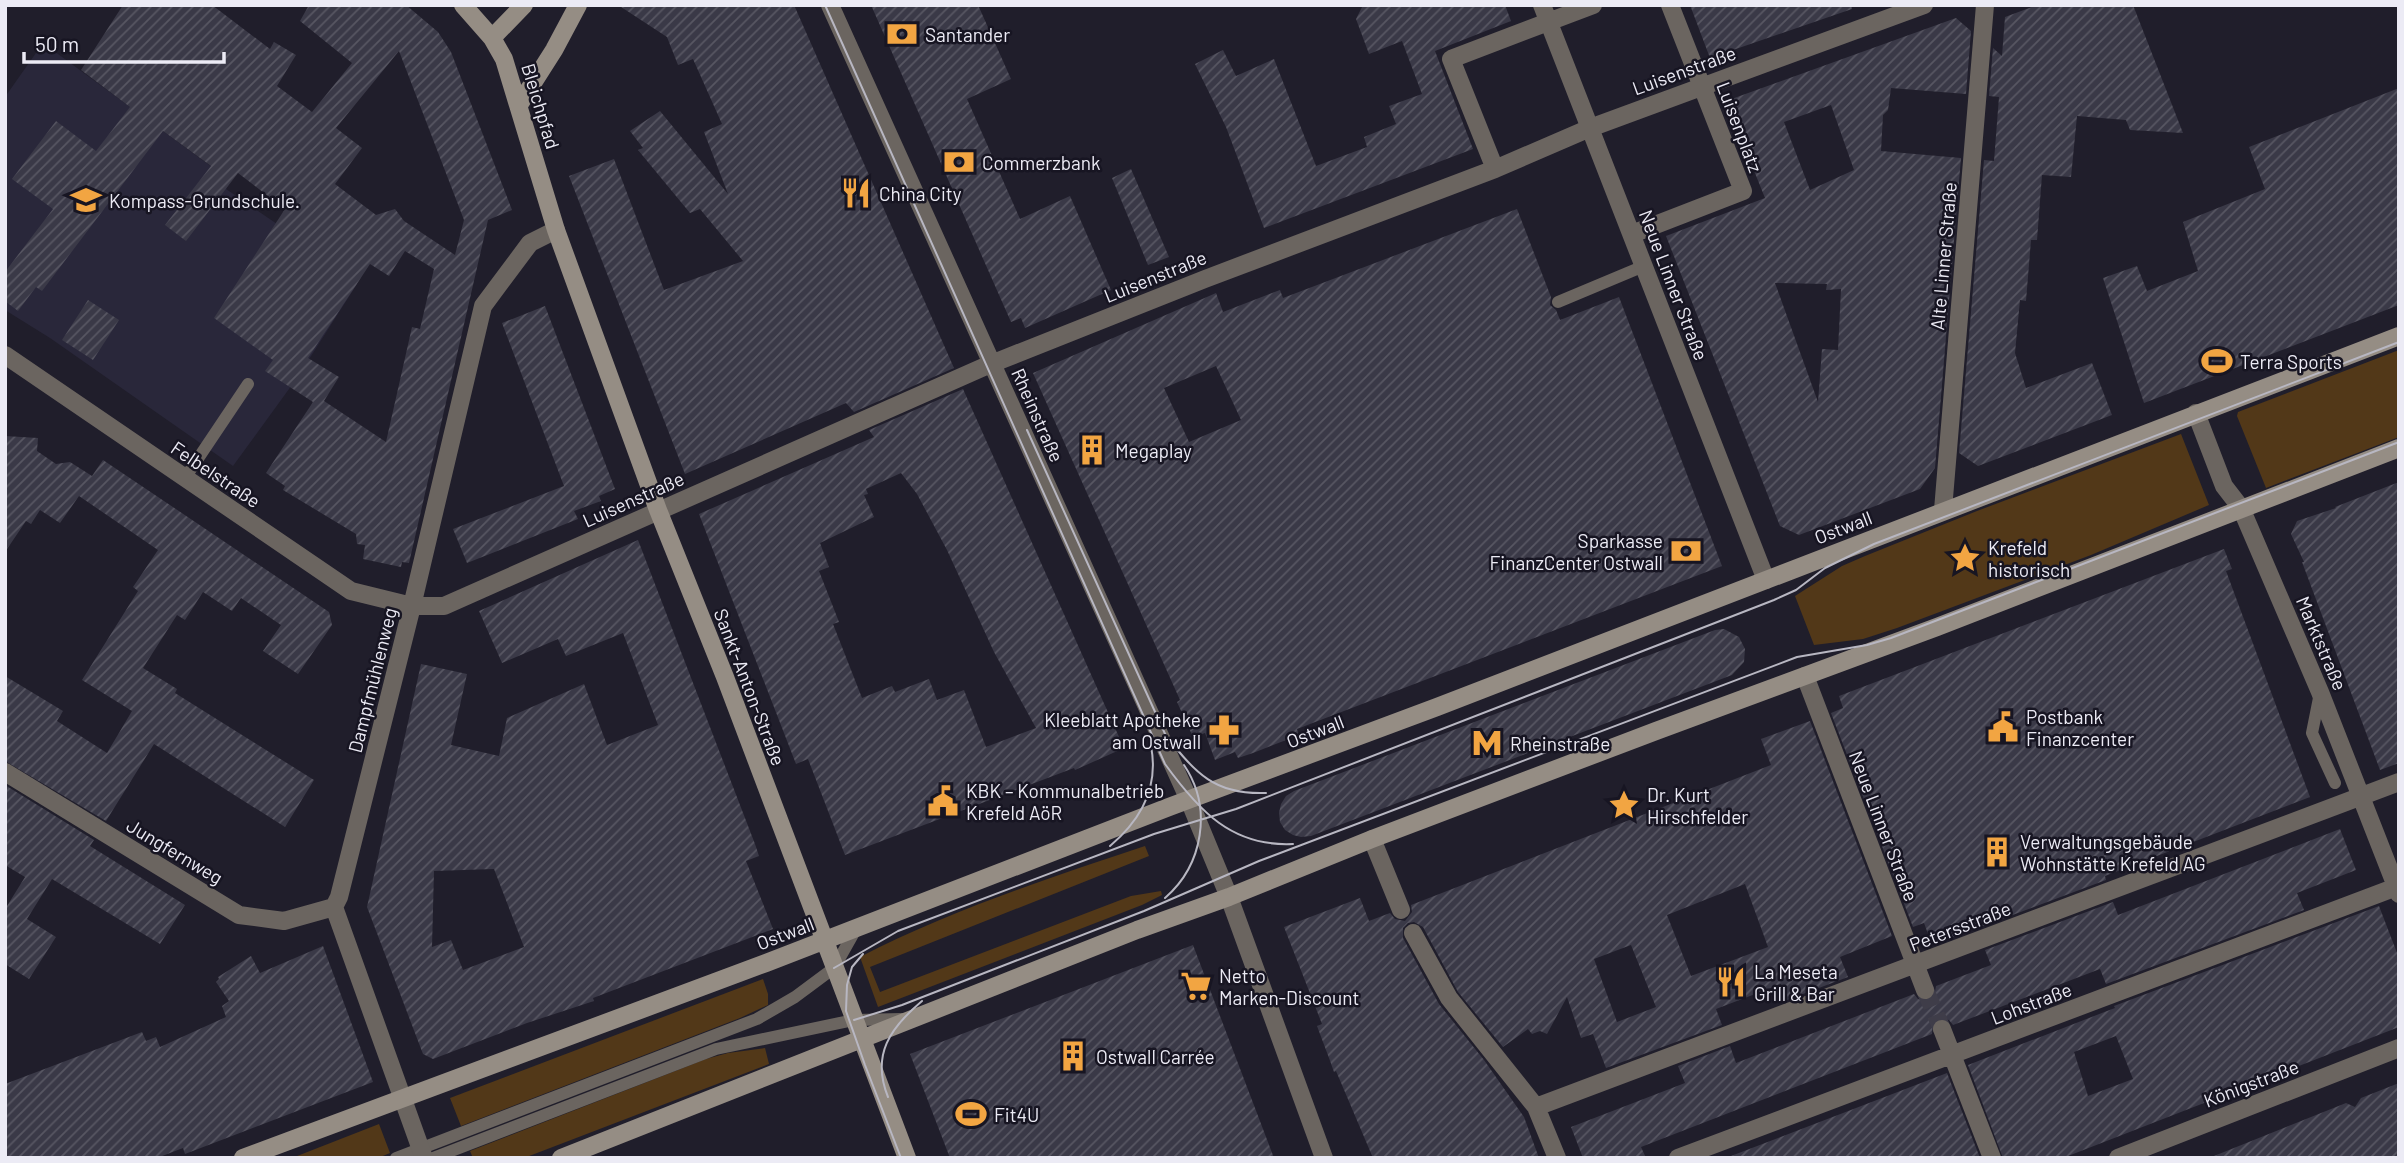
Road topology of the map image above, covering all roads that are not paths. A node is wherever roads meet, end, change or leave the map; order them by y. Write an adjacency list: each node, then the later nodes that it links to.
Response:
1 (464, 5): 10 (street, Bleichpfad)
2 (524, 5): 10 (street)
3 (578, 5): 12 (street)
4 (830, 5): 21 (street, Rheinstraße)
5 (1593, 5): 9 (street)
6 (1670, 5): 11 (street, Luisenplatz)
7 (1924, 5): 11 (street, Luisenstraße)
8 (1985, 5): 28 (street, Alte Linner Straße)
9 (1545, 13): 13 (street, Neue Linner Straße); 14 (street)
10 (492, 38): 12 (street, Bleichpfad)
11 (1702, 85): 13 (street, Luisenstraße); 16 (street, Luisenplatz)
12 (519, 106): 15 (street, Bleichpfad)
13 (1590, 128): 14 (street, Luisenstraße); 16 (street, Neue Linner Straße)
14 (1495, 169): 21 (street, Luisenstraße)
15 (556, 230): 27 (street, Sankt-Anton-Straße); 30 (street, Dampfmühlenweg)
16 (1632, 234): 17 (street, Neue Linner Straße)
17 (1644, 266): 18 (lane); 29 (street, Neue Linner Straße)
18 (1558, 302)
19 (2399, 336): 23 (street, Ostwall)
20 (5, 355): 25 (street, Felbelstraße)
21 (992, 364): 27 (street, Luisenstraße); 37 (street, Rheinstraße)
22 (248, 384): 25 (lane)
23 (2196, 413): 26 (street, Marktstraße); 28 (street, Ostwall)
24 (2399, 448): 26 (street)
25 (185, 478): 30 (street, Felbelstraße)
26 (2241, 508): 31 (street); 32 (street, Marktstraße)
27 (658, 510): 30 (street, Luisenstraße); 45 (street, Sankt-Anton-Straße)
28 (1943, 510): 29 (street, Ostwall)
29 (1766, 580): 37 (street, Ostwall)
30 (412, 606): 41 (street, Dampfmühlenweg)
31 (1805, 676): 38 (street); 46 (street, Neue Linner Straße)
32 (2320, 692): 35 (lane); 36 (street, Marktstraße)
33 (5, 772): 41 (street, Jungfernweg)
34 (2399, 782): 36 (street, Petersstraße)
35 (2335, 783)
36 (2361, 796): 39 (street, Marktstraße); 46 (street, Petersstraße)
37 (1189, 800): 40 (street, Rheinstraße); 43 (street, Ostwall)
38 (1372, 839): 40 (street); 42 (street)
39 (2398, 889): 54 (street, Lohstraße)
40 (1229, 897): 49 (street); 63 (street, Rheinstraße)
41 (334, 907): 55 (street)
42 (1401, 910)
43 (856, 929): 45 (street, Ostwall); 47 (lane)
44 (1413, 933): 56 (street)
45 (824, 940): 47 (street, Sankt-Anton-Straße); 55 (street, Ostwall)
46 (1915, 966): 48 (street, Neue Linner Straße); 56 (street, Petersstraße)
47 (834, 968): 50 (street, Sankt-Anton-Straße); 57 (lane)
48 (1926, 990)
49 (914, 1019): 50 (lane); 52 (street)
50 (853, 1020): 52 (street, Sankt-Anton-Straße); 57 (lane)
51 (1942, 1029): 54 (street)
52 (861, 1040): 61 (street); 62 (street, Sankt-Anton-Straße)
53 (2399, 1048): 58 (street, Königstraße)
54 (1952, 1056): 65 (street, Lohstraße); 66 (street)
55 (401, 1097): 57 (street); 59 (street, Ostwall)
56 (1536, 1107): 64 (street)
57 (426, 1155): 60 (lane)
58 (2126, 1156)
59 (243, 1158)
60 (396, 1158)
61 (562, 1158)
62 (907, 1158)
63 (1324, 1158)
64 (1557, 1158)
65 (1678, 1158)
66 (1992, 1158)

